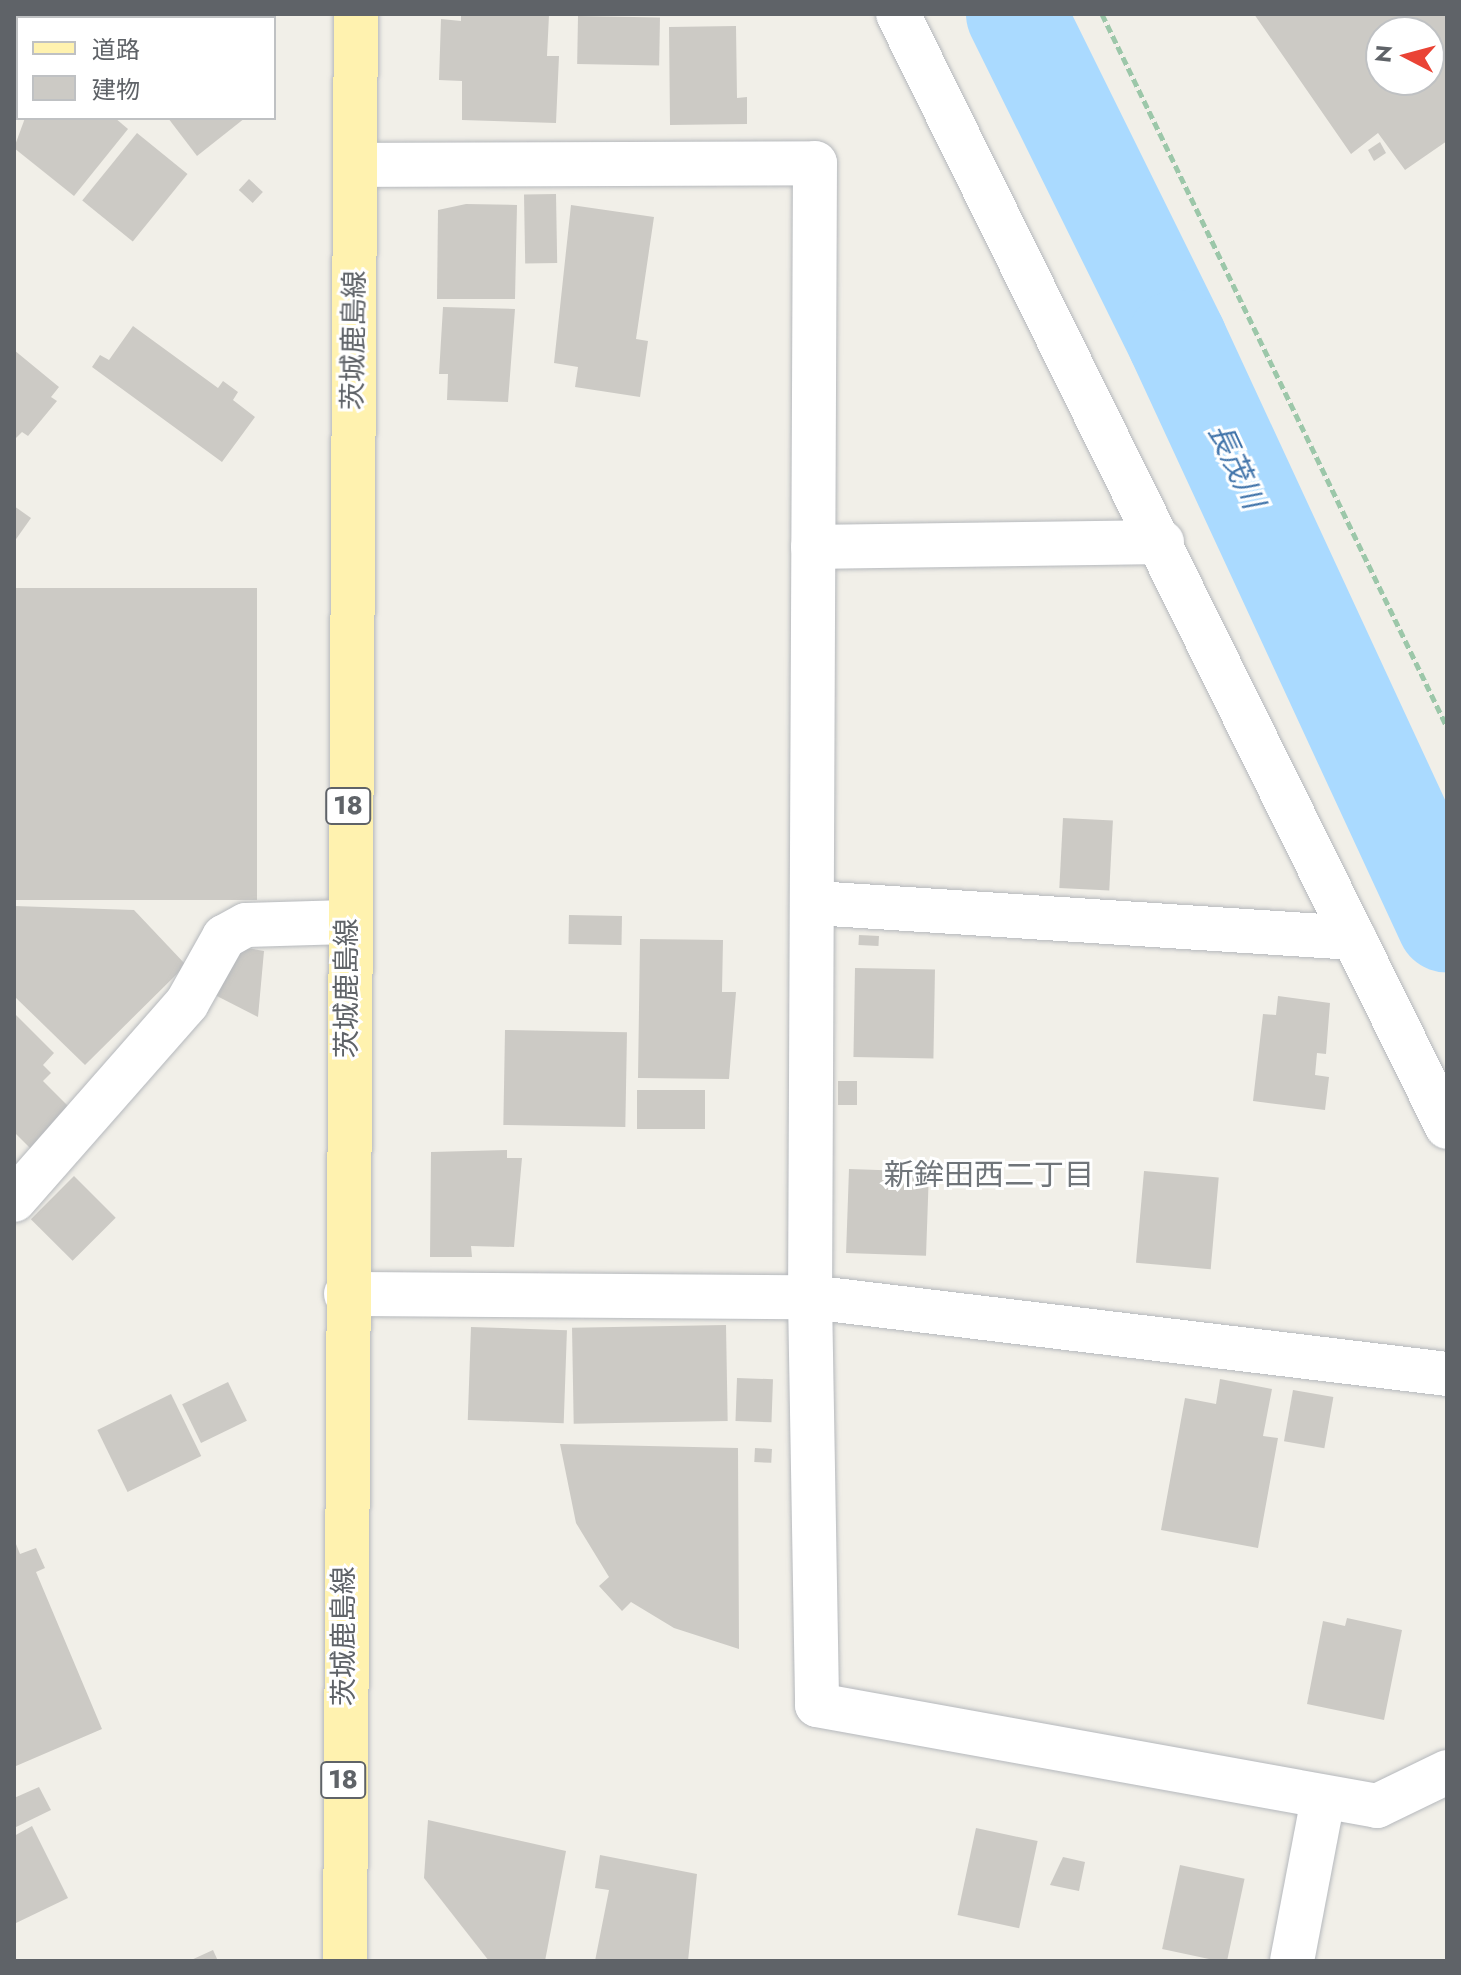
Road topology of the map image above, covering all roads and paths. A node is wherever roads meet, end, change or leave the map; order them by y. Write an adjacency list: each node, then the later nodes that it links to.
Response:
1 (356, 14): 4 (main road, 茨城鹿島線 / 18)
2 (898, 14): 5 (street)
3 (1102, 14): 7 (path)
4 (356, 165): 6 (street); 9 (main road, 茨城鹿島線 / 18)
5 (1162, 542): 6 (street); 10 (street)
6 (813, 547): 8 (street)
7 (1447, 727)
8 (815, 903): 10 (street); 14 (street)
9 (347, 922): 12 (street); 13 (main road, 茨城鹿島線 / 18)
10 (1354, 938): 11 (street)
11 (1447, 1127)
12 (14, 1200)
13 (346, 1294): 14 (street); 18 (main road, 茨城鹿島線 / 18)
14 (810, 1297): 15 (street); 17 (street)
15 (1447, 1374)
16 (1447, 1772): 17 (street)
17 (1323, 1798): 19 (street)
18 (345, 1961)
19 (1292, 1961)

